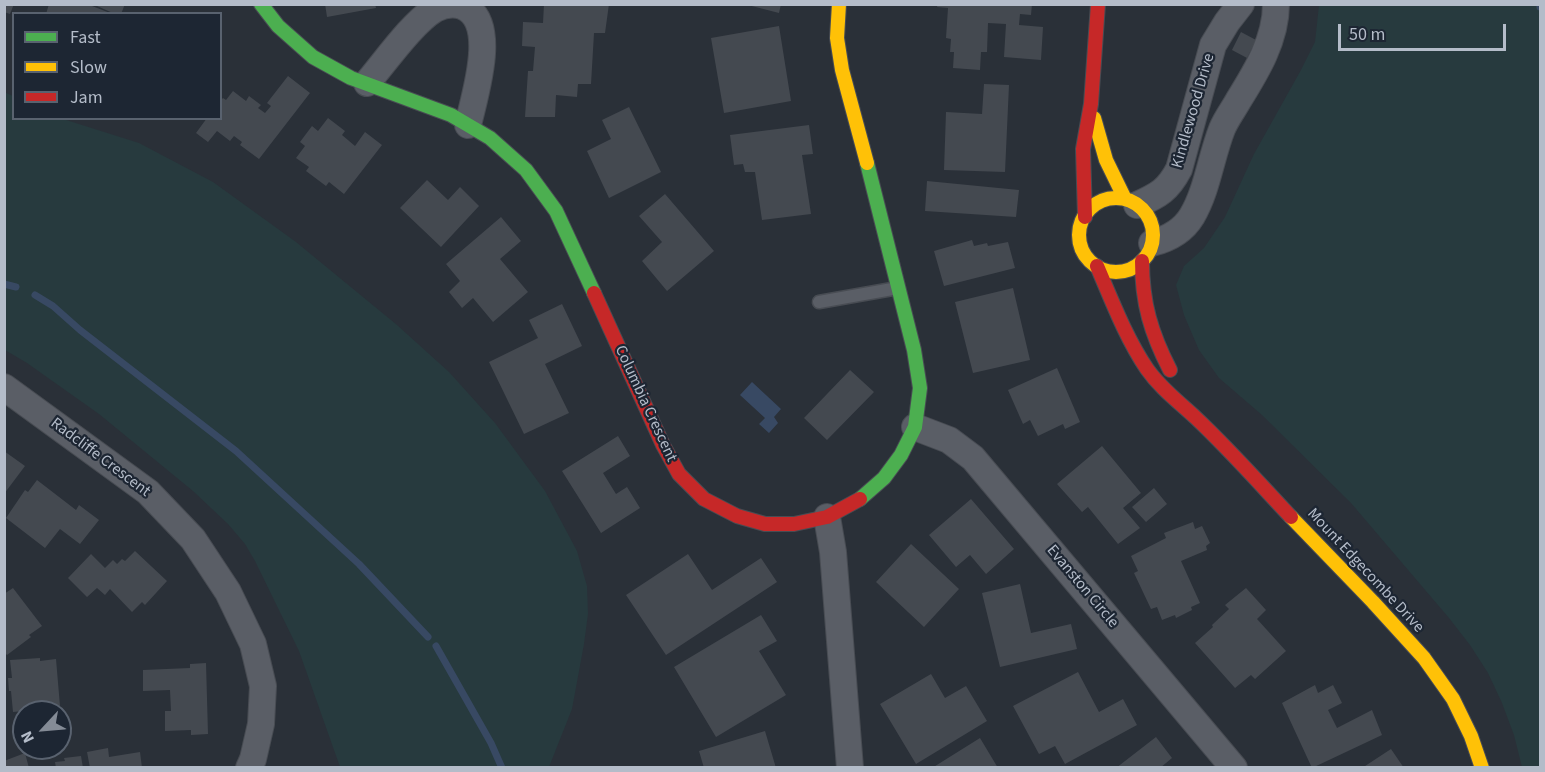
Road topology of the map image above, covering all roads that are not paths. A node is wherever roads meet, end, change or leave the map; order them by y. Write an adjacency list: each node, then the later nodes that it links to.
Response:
1 (261, 4): 6 (street, Columbia Crescent)
2 (839, 4): 13 (street, Columbia Crescent)
3 (1098, 4): 7 (street)
4 (1241, 4): 9 (street, Kindlewood Drive)
5 (1276, 4): 11 (street, Kindlewood Drive)
6 (366, 83): 8 (street, Columbia Crescent); 8 (street)
7 (1091, 104): 9 (street); 10 (street)
8 (468, 125): 18 (street, Columbia Crescent)
9 (1131, 202): 10 (street); 11 (street)
10 (1085, 217): 12 (street)
11 (1147, 252): 12 (street); 16 (street, Mount Edgecombe Drive)
12 (1097, 266): 16 (street, Mount Edgecombe Drive)
13 (899, 288): 14 (lane); 17 (street, Columbia Crescent)
14 (819, 302)
15 (4, 387): 19 (street, Radcliffe Crescent)
16 (1195, 417): 22 (street, Mount Edgecombe Drive)
17 (915, 427): 18 (street, Columbia Crescent); 21 (street, Evanston Circle)
18 (827, 517): 20 (street)
19 (249, 768)
20 (850, 768)
21 (1234, 768)
22 (1482, 768)

